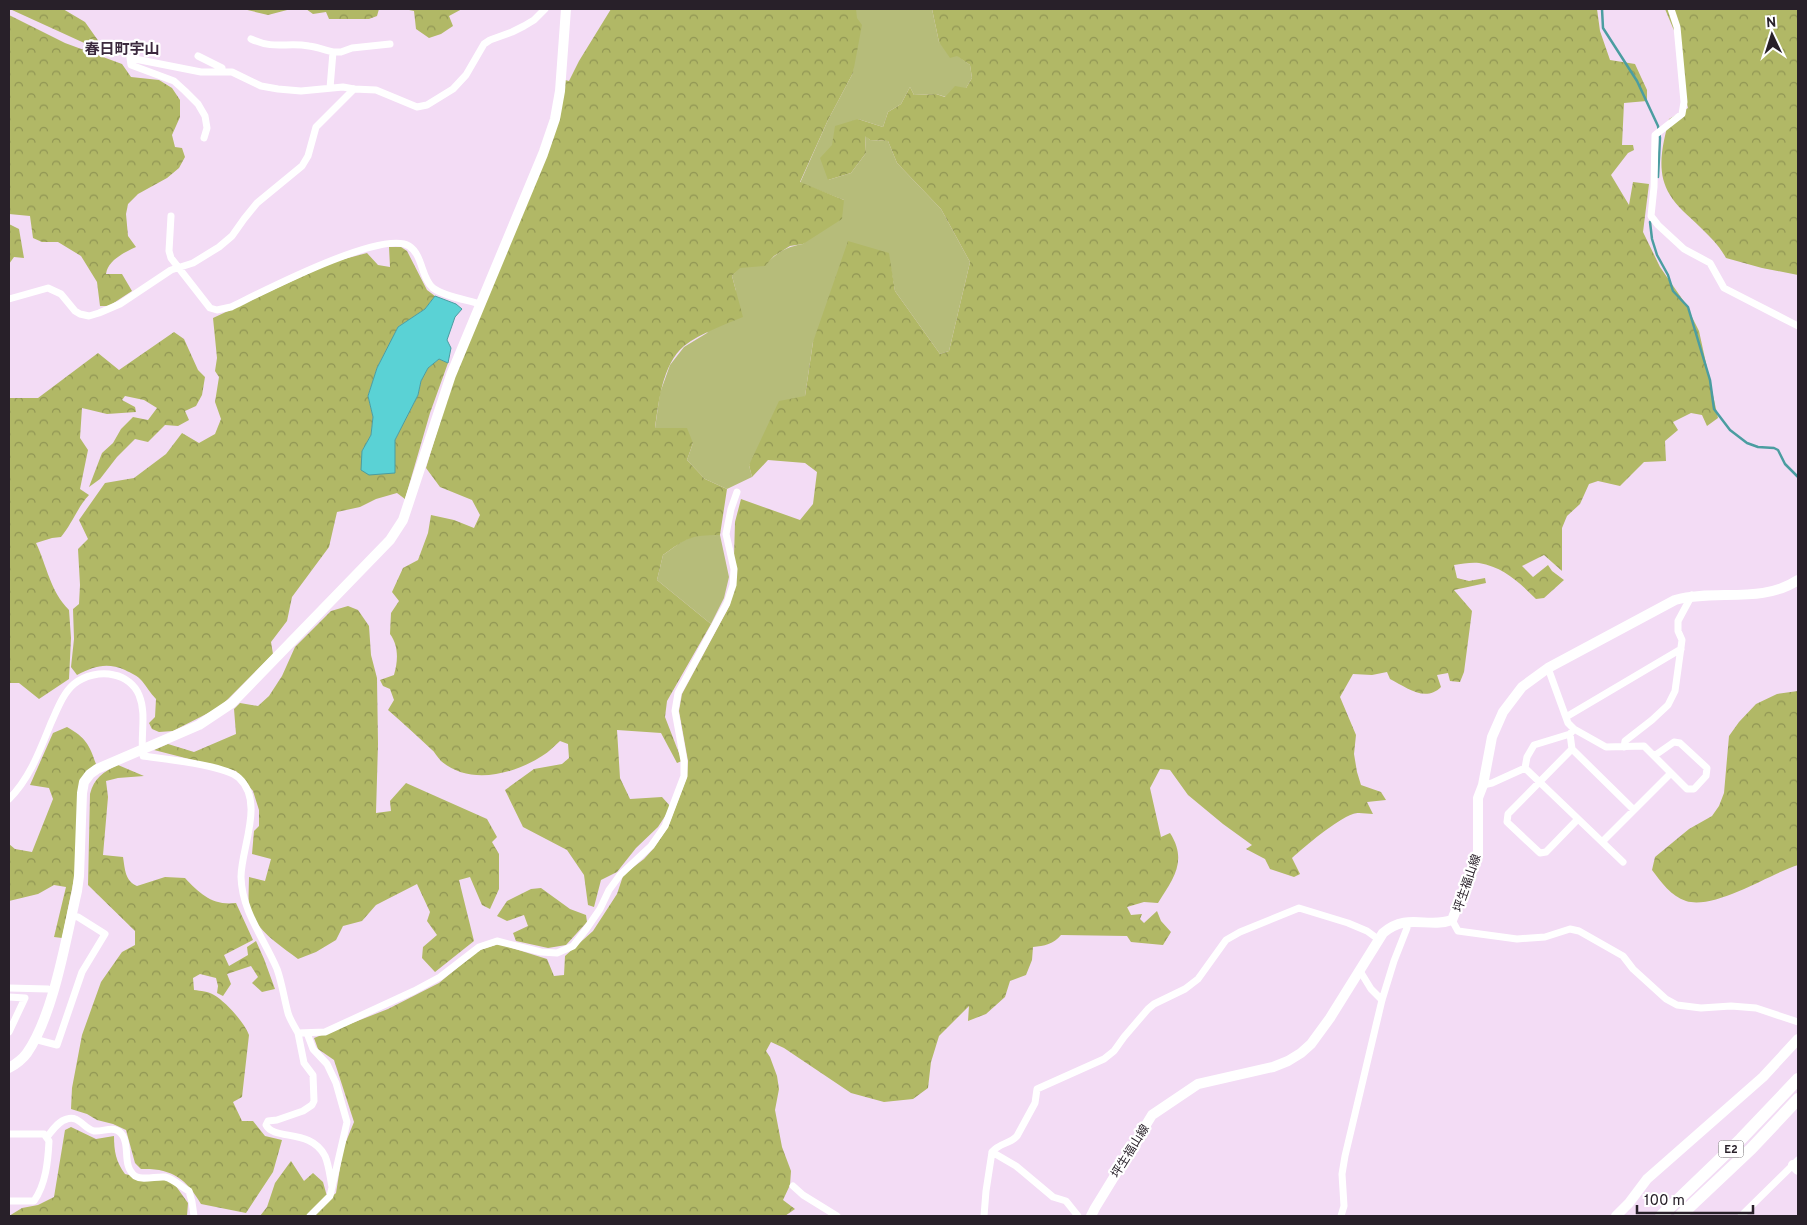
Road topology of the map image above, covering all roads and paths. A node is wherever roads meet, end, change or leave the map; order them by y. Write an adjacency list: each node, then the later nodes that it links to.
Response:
1 (545, 9): 10 (street)
2 (566, 9): 15 (street)
3 (1671, 9): 16 (street)
4 (250, 39): 6 (street)
5 (390, 44): 6 (street)
6 (333, 52): 9 (street)
7 (198, 56): 8 (street)
8 (221, 71): 9 (street); 11 (street)
9 (330, 88): 10 (street)
10 (354, 89): 13 (street)
11 (204, 138)
12 (170, 216): 13 (street)
13 (178, 268): 14 (street); 15 (street)
14 (9, 299)
15 (480, 304): 25 (street)
16 (1798, 326)
17 (737, 492): 49 (street)
18 (1798, 580): 19 (street, 坪生福山線)
19 (1692, 595): 20 (street); 21 (street, 坪生福山線)
20 (1681, 649): 22 (street); 24 (street)
21 (1548, 668): 22 (street); 31 (street, 坪生福山線)
22 (1566, 717): 23 (street)
23 (1572, 731): 24 (street); 26 (street); 28 (street)
24 (1624, 747): 27 (street)
25 (142, 749): 32 (street); 37 (street); 48 (street)
26 (1572, 749): 30 (street); 33 (street)
27 (1654, 756): 29 (street); 29 (street)
28 (1525, 768): 30 (street); 31 (street)
29 (1670, 774): 33 (street)
30 (1539, 781): 34 (street); 34 (street)
31 (1483, 785): 38 (street, 坪生福山線)
32 (9, 799)
33 (1634, 810): 35 (street)
34 (1578, 819): 35 (street)
35 (1603, 841): 36 (street)
36 (1623, 862)
37 (71, 916): 43 (street); 50 (street)
38 (1452, 920): 39 (street, 坪生福山線); 46 (street)
39 (1407, 922): 40 (street, 坪生福山線); 45 (street)
40 (1378, 939): 41 (street, 坪生福山線); 57 (street)
41 (1360, 971): 45 (street); 67 (street, 坪生福山線)
42 (9, 988): 43 (street)
43 (53, 991): 50 (street)
44 (9, 997): 47 (street)
45 (1382, 1000): 68 (street)
46 (1798, 1022)
47 (9, 1032)
48 (298, 1033): 49 (street); 60 (street)
49 (307, 1033): 60 (street)
50 (34, 1040): 52 (street)
51 (1798, 1040): 69 (street)
52 (9, 1068)
53 (1798, 1079): 70 (highway, E2)
54 (1798, 1099): 71 (highway, E2)
55 (9, 1134): 56 (street)
56 (47, 1137): 61 (street); 62 (street)
57 (992, 1152): 65 (street); 66 (street)
58 (1797, 1165): 72 (street)
59 (793, 1186): 64 (street)
60 (332, 1187): 63 (street)
61 (9, 1201)
62 (194, 1216)
63 (310, 1216)
64 (836, 1216)
65 (984, 1216)
66 (1078, 1216)
67 (1092, 1216)
68 (1341, 1216)
69 (1616, 1216)
70 (1661, 1216)
71 (1680, 1216)
72 (1741, 1216)

